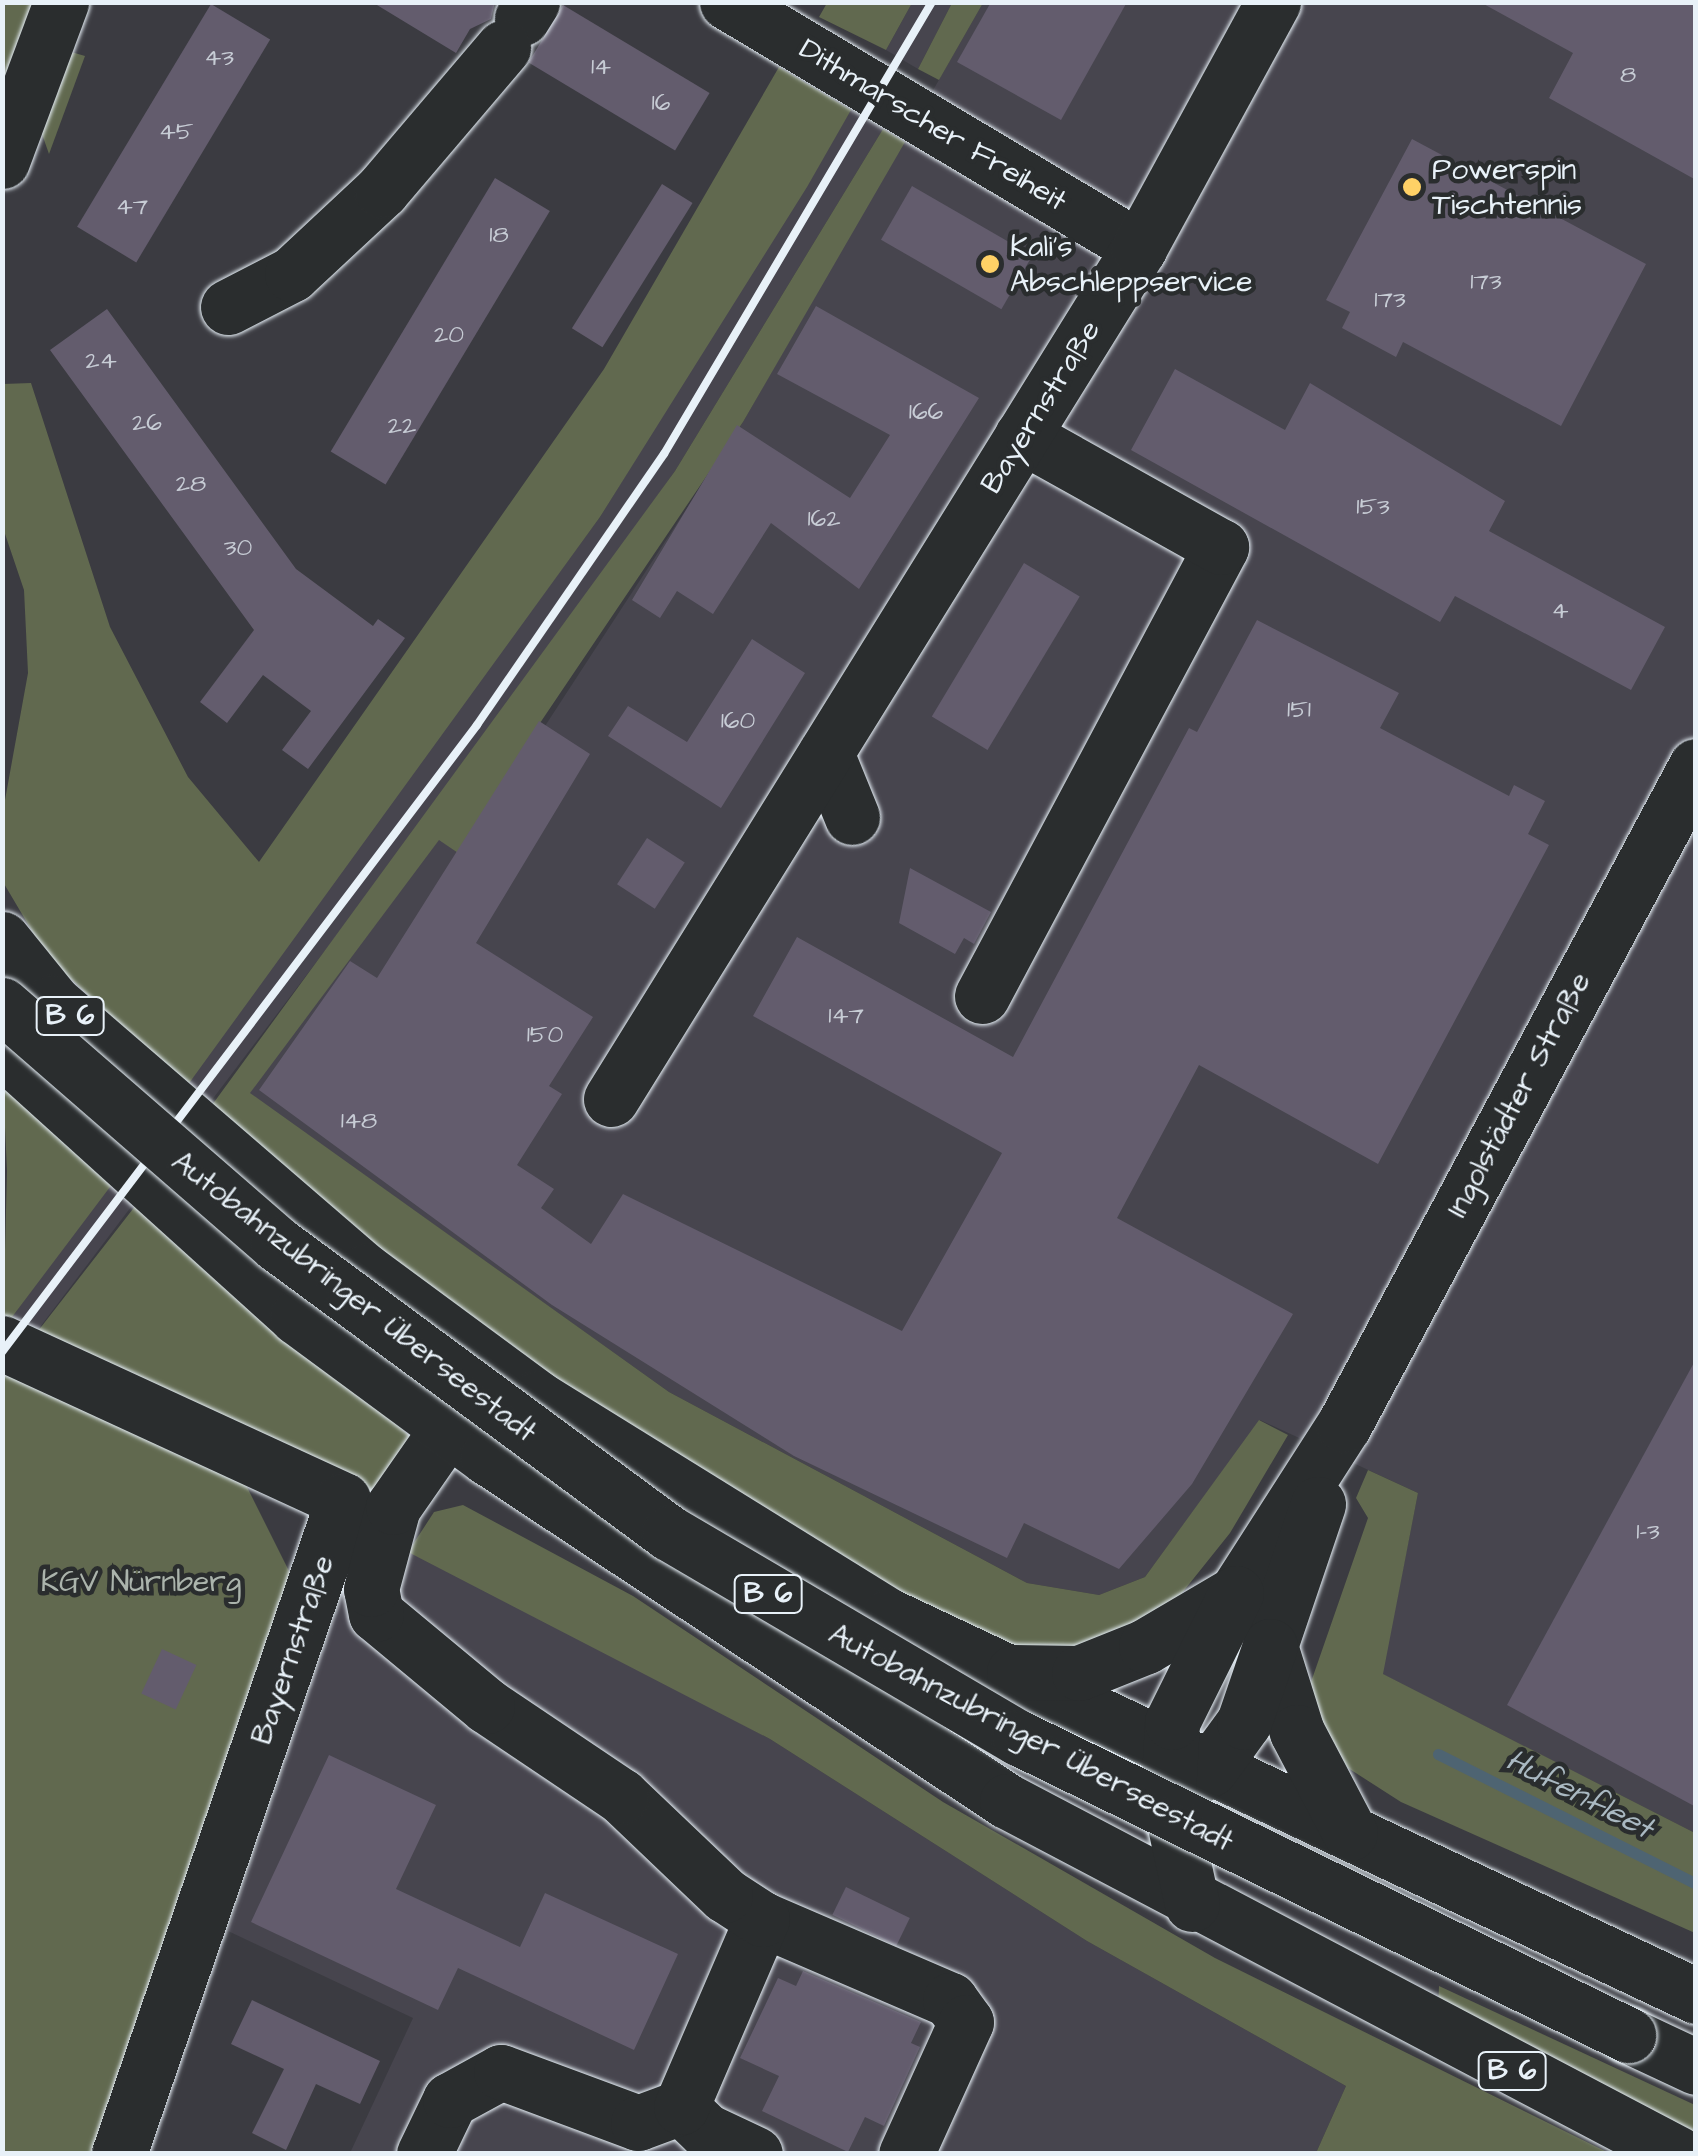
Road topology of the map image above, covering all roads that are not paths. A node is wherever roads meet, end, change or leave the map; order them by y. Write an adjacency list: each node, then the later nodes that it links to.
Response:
1 (61, 2): 5 (main road)
2 (727, 2): 6 (main road, Dithmarscher Freiheit)
3 (1273, 2): 6 (main road, Bayernstraße)
4 (519, 23): 7 (main road)
5 (2, 162)
6 (1140, 248): 8 (main road, Bayernstraße)
7 (228, 307)
8 (1022, 436): 9 (main road, Bayernstraße); 13 (main road)
9 (826, 753): 11 (main road); 16 (main road, Bayernstraße)
10 (1696, 766): 18 (main road, Ingolstädter Straße)
11 (852, 818)
12 (2, 939): 22 (main road, B 6)
13 (982, 996)
14 (2, 1006): 29 (main road, Autobahnzubringer Überseestadt / B 6, bridge)
15 (2, 1050): 19 (main road, B 6)
16 (611, 1098)
17 (2, 1343): 31 (main road, Bayernstraße)
18 (1344, 1425): 20 (main road, Ingolstädter Straße); 21 (main road, Ingolstädter Straße)
19 (448, 1428): 24 (main road, B 6); 27 (main road)
20 (1236, 1593): 22 (main road, B 6); 23 (main road, Ingolstädter Straße)
21 (1270, 1646): 23 (main road, Ingolstädter Straße); 25 (main road)
22 (1008, 1672): 23 (main road, B 6)
23 (1182, 1771): 24 (main road); 25 (main road, B 6); 26 (main road)
24 (1007, 1801): 26 (main road, B 6)
25 (1350, 1833): 28 (main road, B 6)
26 (1192, 1904): 35 (main road, B 6)
27 (762, 1919): 30 (main road); 34 (main road)
28 (1696, 1996)
29 (1696, 2066)
30 (656, 2128): 32 (main road); 33 (main road)
31 (119, 2154)
32 (424, 2154)
33 (755, 2154)
34 (906, 2154)
35 (1678, 2154)

